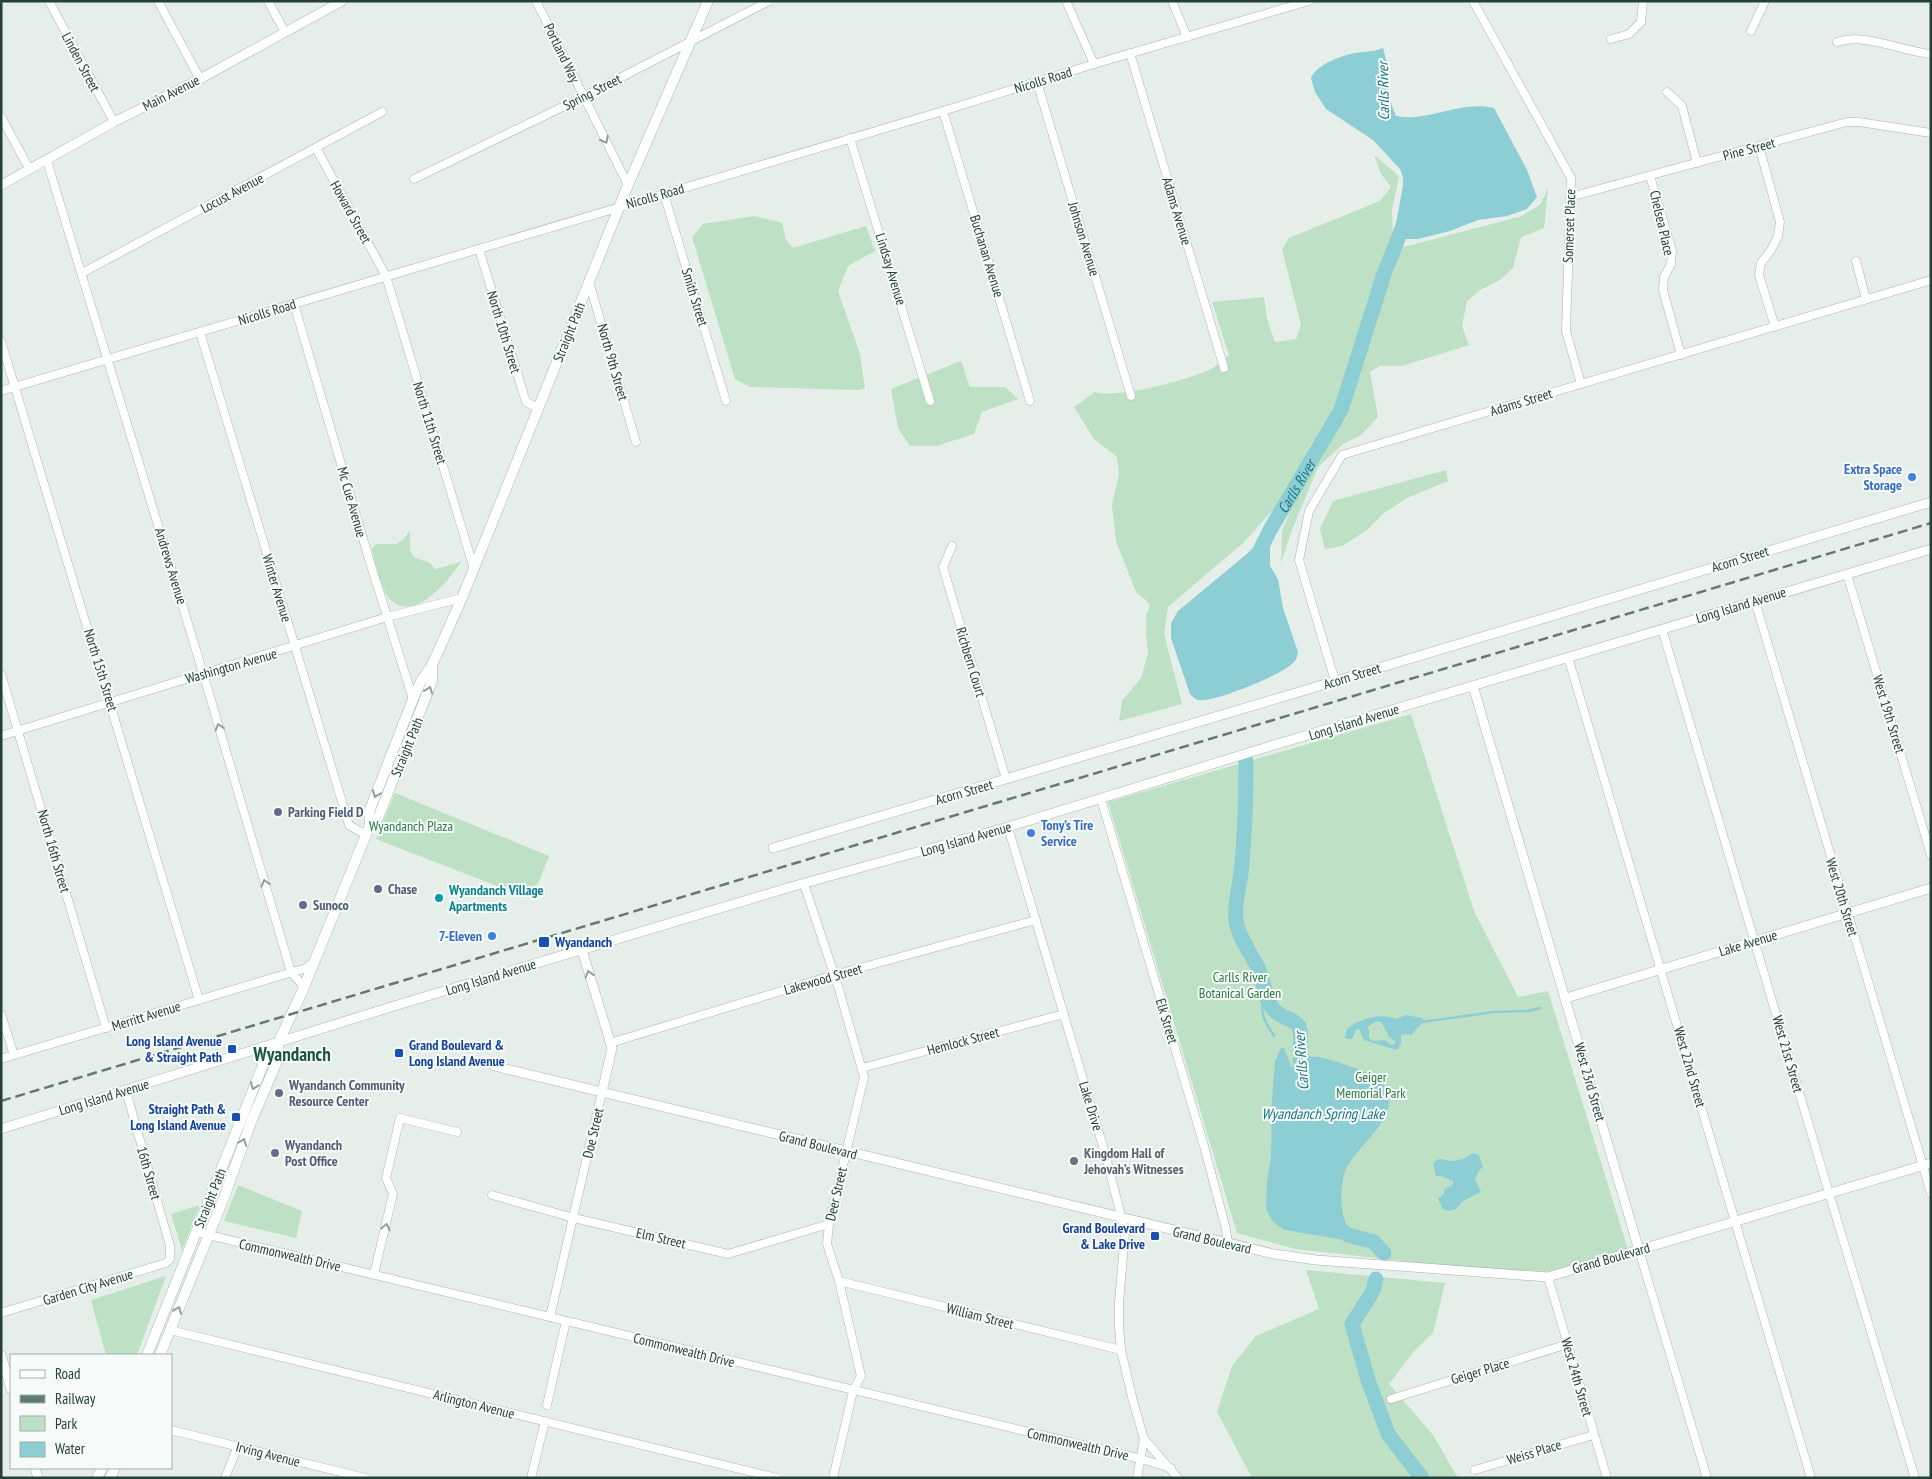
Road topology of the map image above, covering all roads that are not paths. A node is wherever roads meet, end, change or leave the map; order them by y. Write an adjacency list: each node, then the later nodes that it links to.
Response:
1 (49, 1): 30 (street, Linden Street)
2 (158, 1): 23 (street)
3 (268, 1): 15 (street)
4 (342, 1): 15 (street, Main Avenue)
5 (536, 1): 26 (street, Portland Way)
6 (708, 1): 19 (main road, Straight Path)
7 (769, 1): 19 (street, Spring Street)
8 (1066, 1): 22 (street)
9 (1172, 1): 16 (street)
10 (1309, 1): 16 (street, Nicolls Road)
11 (1473, 1): 43 (street, Somerset Place)
12 (1643, 1): 17 (street)
13 (1765, 1): 14 (street)
14 (1751, 31)
15 (285, 32): 23 (street, Main Avenue)
16 (1187, 37): 20 (street, Nicolls Road)
17 (1611, 39)
18 (1838, 42): 21 (street)
19 (690, 43): 26 (street, Spring Street); 41 (main road, Straight Path)
20 (1130, 53): 22 (street, Nicolls Road); 58 (street, Adams Avenue)
21 (1931, 54)
22 (1094, 64): 24 (street, Nicolls Road)
23 (200, 79): 30 (street, Main Avenue)
24 (1037, 82): 27 (street, Nicolls Road); 62 (street, Johnson Avenue)
25 (1667, 92): 36 (street)
26 (583, 97): 39 (street, Spring Street); 41 (street, Portland Way, one-way to 41)
27 (944, 111): 32 (street, Nicolls Road); 65 (street, Buchanan Avenue)
28 (382, 112): 34 (street, Locust Avenue)
29 (1, 117): 37 (street)
30 (114, 122): 35 (street, Main Avenue)
31 (1931, 133): 33 (street, Pine Street)
32 (850, 138): 42 (street, Nicolls Road); 64 (street, Lindsay Avenue)
33 (1759, 146): 36 (street, Pine Street); 53 (street)
34 (316, 148): 47 (street, Locust Avenue); 48 (street, Howard Street)
35 (47, 160): 37 (street, Main Avenue); 47 (street, Andrews Avenue)
36 (1697, 163): 38 (street, Pine Street)
37 (30, 170): 40 (street, Main Avenue)
38 (1650, 176): 43 (street, Pine Street); 56 (street, Chelsea Place)
39 (414, 179)
40 (1, 185)
41 (628, 185): 44 (main road, Straight Path)
42 (664, 194): 44 (street, Nicolls Road); 63 (street, Smith Street)
43 (1570, 197): 59 (street, Somerset Place)
44 (620, 206): 45 (street, Nicolls Road); 50 (main road, Straight Path)
45 (479, 249): 48 (street, Nicolls Road); 66 (street, North 10th Street)
46 (1856, 261): 51 (street)
47 (82, 273): 57 (street, Andrews Avenue)
48 (386, 276): 52 (street, Nicolls Road); 71 (street, North 11th Street)
49 (1931, 280): 51 (street, Adams Street)
50 (589, 282): 66 (main road, Straight Path); 67 (street, North 9th Street)
51 (1866, 299): 53 (street, Adams Street)
52 (294, 304): 54 (street, Nicolls Road); 75 (street, Mc Cue Avenue)
53 (1774, 327): 56 (street, Adams Street)
54 (200, 332): 57 (street, Nicolls Road); 77 (street, Winter Avenue)
55 (1, 341): 60 (street, North 15th Street)
56 (1681, 355): 59 (street, Adams Street)
57 (109, 360): 60 (street, Nicolls Road); 80 (street, Andrews Avenue)
58 (1224, 368)
59 (1581, 384): 82 (street, Adams Street)
60 (16, 387): 61 (street, Nicolls Road); 85 (street, North 15th Street)
61 (1, 391)
62 (1131, 396)
63 (726, 401)
64 (930, 402)
65 (1030, 402)
66 (539, 408): 71 (main road, Straight Path)
67 (636, 442)
68 (1931, 502): 82 (street, Acorn Street)
69 (952, 546): 88 (street, Richbern Court)
70 (1931, 549): 72 (street, Long Island Avenue)
71 (474, 569): 73 (main road, Straight Path)
72 (1847, 574): 74 (street, Long Island Avenue); 94 (street, West 19th Street)
73 (462, 598): 75 (street, Washington Avenue); 79 (main road, Straight Path)
74 (1755, 601): 76 (street, Long Island Avenue); 97 (street, West 20th Street)
75 (387, 618): 77 (street, Washington Avenue); 84 (street, Mc Cue Avenue)
76 (1662, 629): 78 (street, Long Island Avenue); 99 (street, West 21st Street)
77 (295, 647): 80 (street, Washington Avenue); 92 (street, Winter Avenue)
78 (1568, 657): 83 (street, Long Island Avenue); 102 (street, West 22nd Street)
79 (432, 665): 84 (main road, Straight Path); 90 (main road, Straight Path, one-way to 79)
80 (203, 673): 85 (street, Washington Avenue); 103 (street, Andrews Avenue, one-way to 80)
81 (1, 674): 86 (street, North 16th Street)
82 (1335, 681): 88 (street, Acorn Street)
83 (1473, 686): 89 (street, Long Island Avenue); 106 (street, West 23rd Street)
84 (413, 700): 90 (main road, Straight Path, one-way to 90)
85 (111, 702): 86 (street, Washington Avenue); 107 (street, North 15th Street)
86 (18, 730): 87 (street, Washington Avenue); 110 (street, North 16th Street)
87 (1, 736)
88 (1006, 779): 93 (street, Acorn Street)
89 (1101, 799): 91 (street, Long Island Avenue); 132 (street, Elk Street)
90 (370, 825): 92 (main road, Straight Path)
91 (1008, 827): 95 (street, Long Island Avenue); 98 (street, Lake Drive)
92 (366, 835): 101 (main road, Straight Path)
93 (773, 848)
94 (1931, 855)
95 (804, 884): 100 (street, Long Island Avenue); 104 (street, Deer Street)
96 (1931, 888): 97 (street, Lake Avenue)
97 (1847, 913): 99 (street, Lake Avenue); 122 (street, West 20th Street)
98 (1036, 920): 104 (street, Lakewood Street); 109 (street, Lake Drive)
99 (1755, 941): 102 (street, Lake Avenue); 123 (street, West 21st Street)
100 (582, 950): 111 (street, Long Island Avenue); 112 (street, Doe Street, one-way to 100)
101 (315, 961): 103 (street, Merritt Avenue); 105 (main road, Straight Path)
102 (1660, 969): 106 (street, Lake Avenue); 128 (street, West 22nd Street)
103 (291, 972): 105 (street); 107 (street, Merritt Avenue)
104 (834, 975): 112 (street, Lakewood Street); 116 (street, Deer Street)
105 (304, 987): 111 (main road, Straight Path)
106 (1566, 998): 133 (street, West 23rd Street)
107 (199, 1000): 110 (street, Merritt Avenue)
108 (1, 1014): 113 (street)
109 (1064, 1014): 116 (street, Hemlock Street); 127 (street, Lake Drive)
110 (106, 1028): 113 (street, Merritt Avenue)
111 (278, 1043): 117 (street, Long Island Avenue); 130 (main road, Straight Path, one-way to 130); 131 (main road, Straight Path, one-way to 111)
112 (610, 1043): 118 (street, Doe Street)
113 (14, 1055): 114 (street, Merritt Avenue)
114 (1, 1059)
115 (494, 1066): 118 (street, Grand Boulevard)
116 (862, 1068): 121 (street, Deer Street)
117 (126, 1091): 119 (street, Long Island Avenue); 134 (street, 16th Street)
118 (602, 1092): 121 (street, Grand Boulevard); 126 (street, Doe Street)
119 (1, 1129)
120 (457, 1132): 135 (street, one-way to 120)
121 (846, 1151): 127 (street, Grand Boulevard); 129 (street, Deer Street)
122 (1927, 1164): 123 (street, Grand Boulevard); 125 (street, West 20th Street)
123 (1829, 1193): 128 (street, Grand Boulevard); 170 (street, West 21st Street)
124 (492, 1194): 126 (street, Elm Street)
125 (1931, 1194)
126 (574, 1218): 129 (street, Elm Street); 139 (street, Doe Street)
127 (1121, 1218): 132 (street, Grand Boulevard); 143 (street, Lake Drive)
128 (1735, 1222): 133 (street, Grand Boulevard); 169 (street, West 22nd Street)
129 (829, 1224): 137 (street, Deer Street)
130 (196, 1232): 131 (street, Commonwealth Drive); 145 (main road, Straight Path)
131 (208, 1235): 135 (street, Commonwealth Drive); 141 (main road, Straight Path, one-way to 131)
132 (1228, 1244): 136 (street, Grand Boulevard)
133 (1639, 1250): 136 (street, Grand Boulevard); 168 (street, West 23rd Street)
134 (171, 1256): 138 (street, Garden City Avenue)
135 (374, 1274): 139 (street, Commonwealth Drive)
136 (1548, 1277): 142 (street, West 24th Street)
137 (839, 1282): 143 (street, William Street); 148 (street, Deer Street)
138 (1, 1313)
139 (550, 1317): 140 (street, Commonwealth Drive)
140 (566, 1321): 148 (street, Commonwealth Drive); 150 (street)
141 (170, 1330): 146 (main road, Straight Path); 151 (street, Arlington Avenue)
142 (1568, 1344): 149 (street, Geiger Place); 153 (street, West 24th Street)
143 (1122, 1350): 154 (street, Lake Drive)
144 (1, 1354): 147 (street)
145 (147, 1354)
146 (160, 1354)
147 (10, 1386)
148 (853, 1391): 156 (street, Commonwealth Drive); 164 (street, Deer Street)
149 (1392, 1398)
150 (546, 1405)
151 (545, 1421): 162 (street); 163 (street, Arlington Avenue)
152 (172, 1430): 155 (street, Irving Avenue)
153 (1593, 1435): 158 (street, Weiss Place); 167 (street, West 24th Street)
154 (1144, 1439): 156 (street, Lake Drive); 157 (street)
155 (238, 1446): 159 (street, Irving Avenue); 160 (street)
156 (1141, 1459): 157 (street, Commonwealth Drive); 165 (street, Lake Drive)
157 (1171, 1468): 166 (street)
158 (1474, 1470)
159 (332, 1474): 161 (street, Irving Avenue)
160 (225, 1478)
161 (365, 1478)
162 (531, 1478)
163 (778, 1478)
164 (833, 1478)
165 (1138, 1478)
166 (1178, 1478)
167 (1606, 1478)
168 (1707, 1478)
169 (1811, 1478)
170 (1915, 1478)

